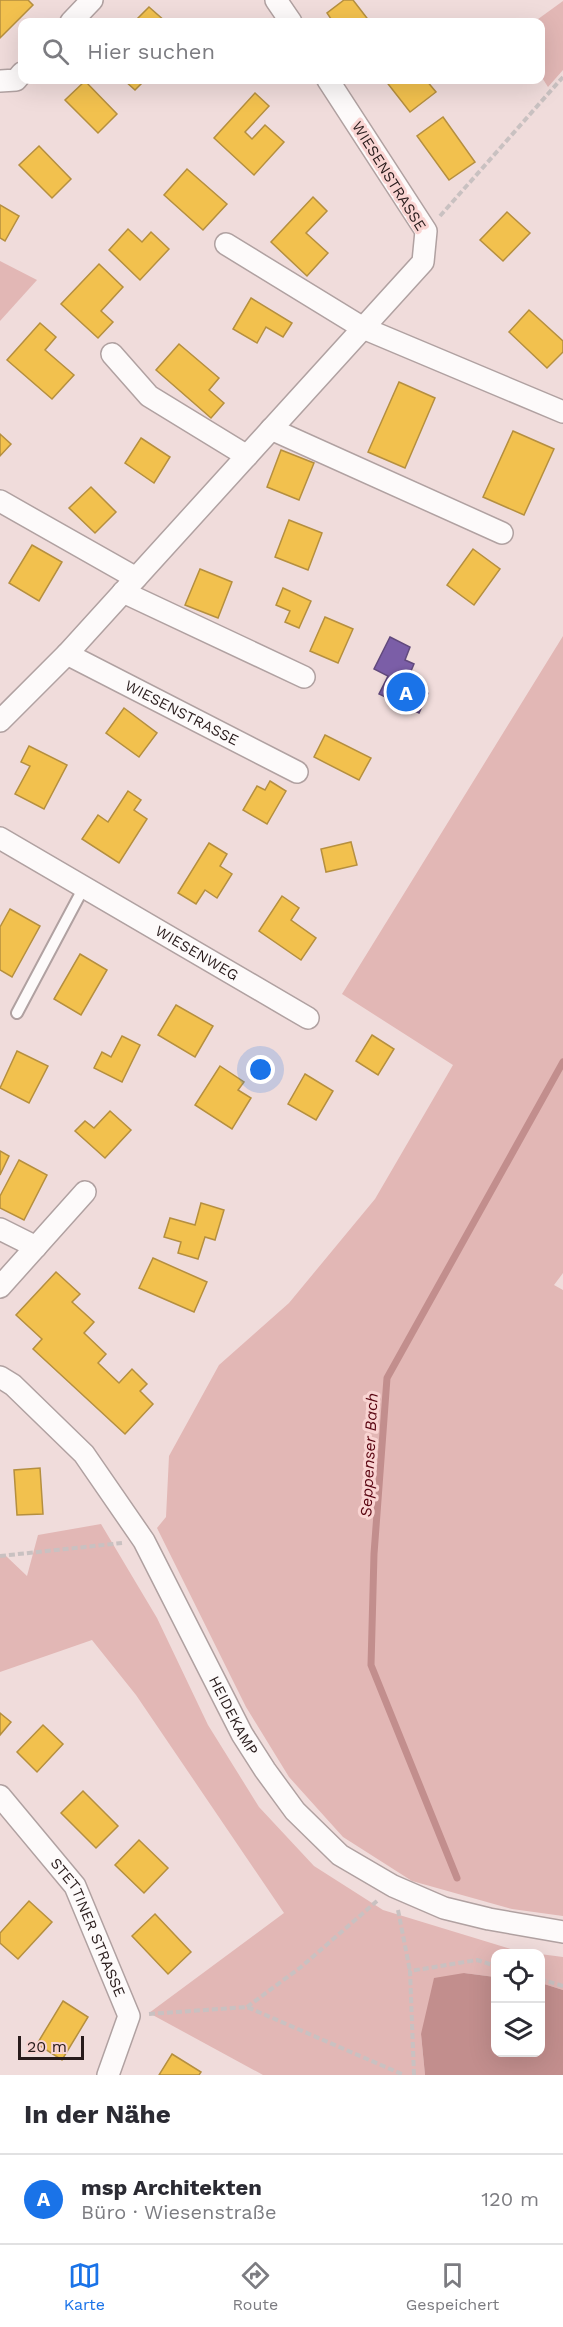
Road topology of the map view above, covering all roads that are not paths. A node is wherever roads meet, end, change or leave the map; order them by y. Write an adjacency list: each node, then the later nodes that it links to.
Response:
1 (92, 0): 3 (street)
2 (276, 0): 4 (street)
3 (75, 18)
4 (288, 18)
5 (18, 78): 6 (street)
6 (0, 81)
7 (331, 84): 9 (street, WIESENSTRASSE)
8 (226, 244): 9 (street)
9 (363, 328): 11 (street); 12 (street, WIESENSTRASSE)
10 (112, 354): 13 (street)
11 (563, 412)
12 (271, 429): 13 (street, WIESENSTRASSE); 15 (street)
13 (247, 456): 16 (street, WIESENSTRASSE)
14 (0, 501): 16 (street)
15 (501, 533)
16 (129, 585): 17 (street, WIESENSTRASSE); 18 (street)
17 (66, 654): 19 (street, WIESENSTRASSE); 20 (street, WIESENSTRASSE)
18 (304, 677)
19 (0, 721)
20 (297, 772)
21 (0, 838): 22 (street, WIESENWEG)
22 (84, 887): 23 (lane); 24 (street, WIESENWEG)
23 (17, 1013)
24 (308, 1018)
25 (85, 1192): 27 (street)
26 (0, 1229): 27 (street)
27 (36, 1247): 28 (street)
28 (0, 1287)
29 (0, 1377): 31 (street, HEIDEKAMP)
30 (0, 1796): 32 (street, STETTINER STRASSE)
31 (563, 1932)
32 (109, 2074)

